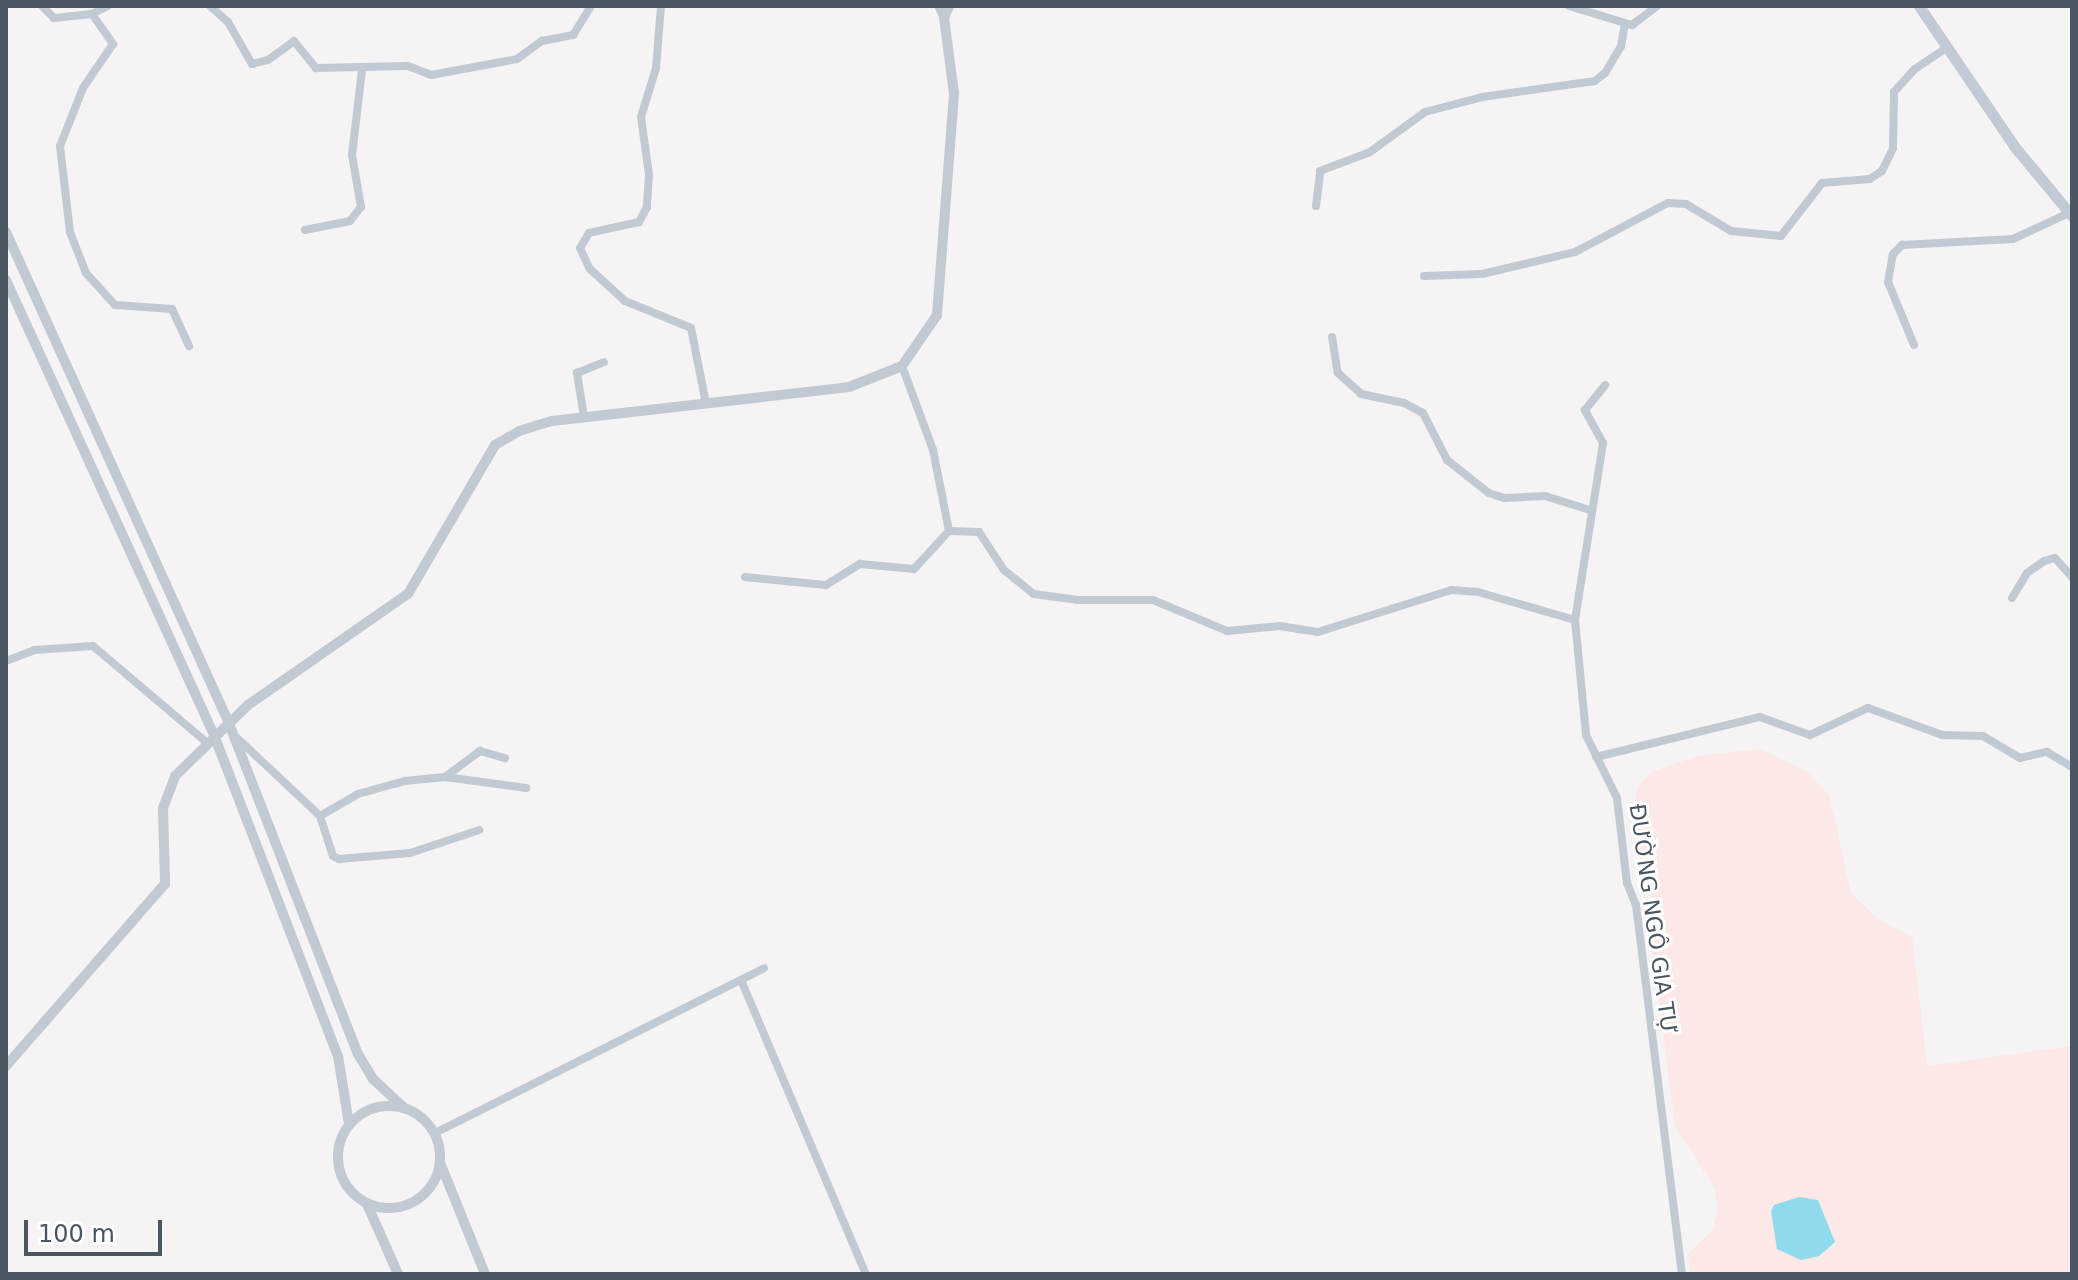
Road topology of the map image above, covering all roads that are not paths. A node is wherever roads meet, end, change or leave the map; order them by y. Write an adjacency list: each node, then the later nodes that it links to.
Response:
1 (42, 6): 11 (street)
2 (108, 6): 11 (street)
3 (210, 6): 15 (street)
4 (591, 6): 15 (street)
5 (661, 6): 28 (street)
6 (938, 6): 12 (street)
7 (949, 6): 12 (street)
8 (1569, 6): 13 (street)
9 (1657, 6): 13 (street)
10 (1919, 6): 14 (main road)
11 (92, 14): 24 (street)
12 (944, 18): 26 (street)
13 (1625, 24): 16 (street)
14 (1945, 49): 17 (main road); 20 (street)
15 (362, 70): 18 (street)
16 (1316, 206)
17 (2070, 214): 23 (street)
18 (305, 230)
19 (6, 232): 37 (street)
20 (1424, 276)
21 (6, 280): 39 (street)
22 (1332, 337): 30 (street)
23 (1914, 345)
24 (189, 346)
25 (604, 362): 29 (street)
26 (902, 366): 28 (street); 31 (street)
27 (1605, 385): 30 (street, ĐƯỜNG NGÔ GIA TỰ)
28 (706, 404): 29 (street)
29 (584, 417): 37 (street)
30 (1590, 510): 35 (street, ĐƯỜNG NGÔ GIA TỰ)
31 (949, 531): 32 (street); 35 (street)
32 (745, 577)
33 (2072, 577): 34 (street)
34 (2012, 598)
35 (1575, 620): 40 (street, ĐƯỜNG NGÔ GIA TỰ)
36 (6, 661): 39 (street)
37 (228, 721): 38 (street); 39 (street)
38 (232, 734): 45 (street); 50 (street)
39 (210, 738): 49 (street); 51 (street)
40 (1596, 757): 42 (street); 58 (street, ĐƯỜNG NGÔ GIA TỰ)
41 (505, 758): 43 (street)
42 (2072, 767)
43 (445, 777): 44 (street); 45 (street)
44 (526, 788)
45 (320, 816): 46 (street)
46 (479, 830)
47 (764, 968): 48 (street)
48 (741, 980): 52 (street); 57 (street)
49 (6, 1066)
50 (403, 1107): 51 (street); 52 (street)
51 (349, 1124): 54 (street)
52 (435, 1133): 53 (street)
53 (440, 1163): 54 (street); 56 (street)
54 (367, 1204): 55 (street)
55 (398, 1274)
56 (485, 1274)
57 (866, 1274)
58 (1682, 1274)

